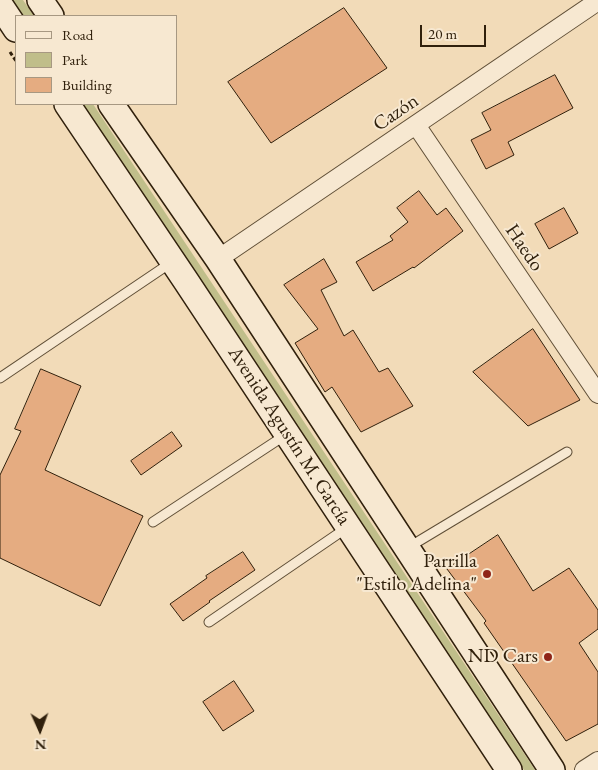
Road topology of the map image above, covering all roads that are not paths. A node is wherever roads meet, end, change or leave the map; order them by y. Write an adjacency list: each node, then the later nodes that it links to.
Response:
1 (40, 0): 4 (main road)
2 (598, 1): 8 (street, Cazón)
3 (0, 4): 5 (main road)
4 (50, 15)
5 (15, 27)
6 (68, 105): 10 (main road, Avenida Agustín M. García)
7 (112, 105): 9 (main road, Avenida Agustín M. García)
8 (416, 125): 9 (street, Cazón); 12 (street, Haedo)
9 (218, 260): 17 (main road, Avenida Agustín M. García)
10 (173, 261): 11 (lane); 13 (main road, Avenida Agustín M. García)
11 (0, 378)
12 (598, 394)
13 (287, 434): 15 (lane); 16 (main road, Avenida Agustín M. García)
14 (567, 452): 17 (lane)
15 (153, 522)
16 (348, 527): 18 (lane); 20 (main road, Avenida Agustín M. García)
17 (407, 548): 21 (main road, Avenida Agustín M. García)
18 (209, 622)
19 (598, 761): 22 (street)
20 (509, 770)
21 (552, 770)
22 (584, 770)

